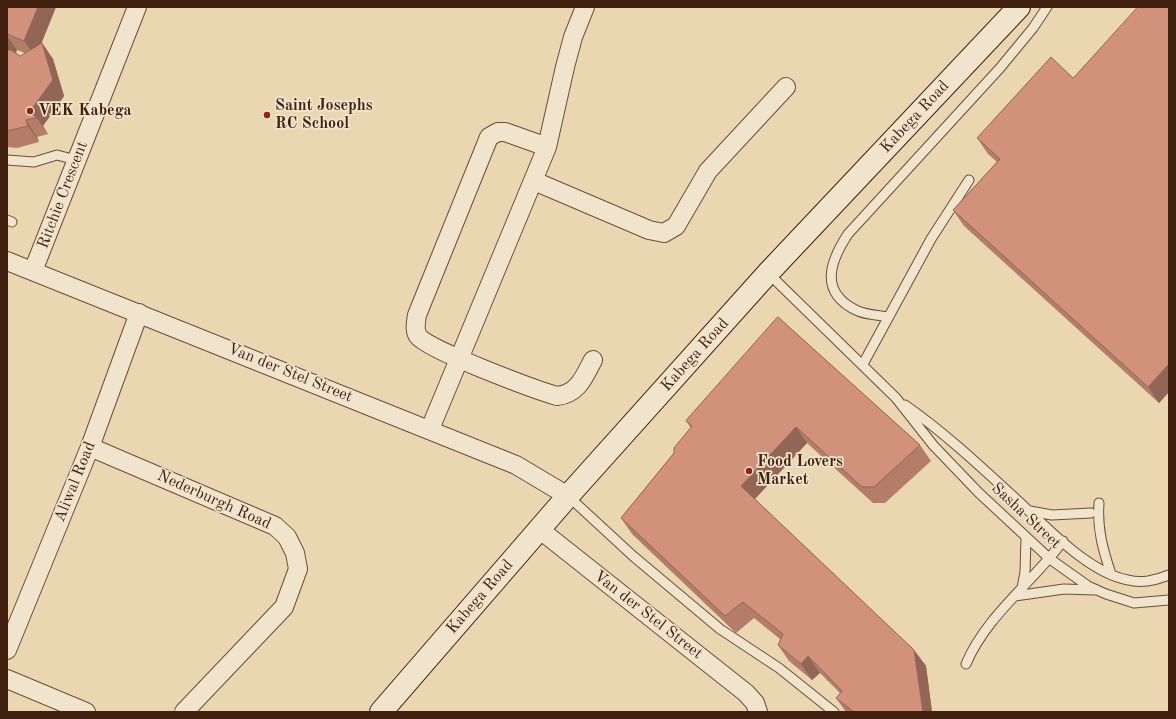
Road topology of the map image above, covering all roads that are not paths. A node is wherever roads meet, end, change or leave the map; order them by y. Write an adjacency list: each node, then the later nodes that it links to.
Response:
1 (136, 7): 8 (street, Ritchie Crescent)
2 (586, 7): 6 (street)
3 (1047, 7): 15 (lane)
4 (1012, 9): 13 (street, Kabega Road)
5 (786, 87): 10 (street)
6 (547, 147): 10 (street); 16 (street)
7 (7, 160): 8 (lane)
8 (76, 160): 12 (street, Ritchie Crescent)
9 (969, 180): 15 (lane)
10 (534, 181): 16 (street)
11 (7, 261): 12 (street, Van der Stel Street)
12 (32, 271): 14 (street, Van der Stel Street)
13 (768, 273): 18 (lane, Sasha Street); 22 (street, Kabega Road)
14 (139, 313): 20 (street, Van der Stel Street); 21 (street, Aliwal Road)
15 (888, 317): 18 (lane)
16 (459, 359): 17 (street); 20 (street)
17 (593, 360)
18 (863, 364): 19 (lane, Sasha Street)
19 (896, 398): 24 (lane, Sasha Street); 27 (lane, Sasha Street)
20 (430, 429): 22 (street, Van der Stel Street)
21 (90, 447): 35 (street, Aliwal Road); 40 (street, Nederburgh Road)
22 (568, 496): 26 (street, Kabega Road); 42 (lane)
23 (1099, 503): 30 (lane)
24 (1030, 511): 25 (lane); 28 (lane, Sasha Street)
25 (1091, 513)
26 (539, 529): 38 (street, Van der Stel Street); 41 (street, Kabega Road)
27 (1026, 537): 29 (lane, Sasha Street); 33 (lane)
28 (1063, 541): 29 (lane); 30 (lane, Sasha Street)
29 (1050, 559): 32 (lane, Sasha Street); 33 (lane)
30 (1111, 574): 31 (lane, Sasha Street)
31 (1169, 575)
32 (1098, 590): 33 (lane); 34 (lane, Sasha Street)
33 (1018, 593): 36 (lane)
34 (1169, 600)
35 (7, 650)
36 (966, 664)
37 (7, 679): 39 (street)
38 (756, 708)
39 (86, 712)
40 (184, 712)
41 (381, 712)
42 (834, 712)

